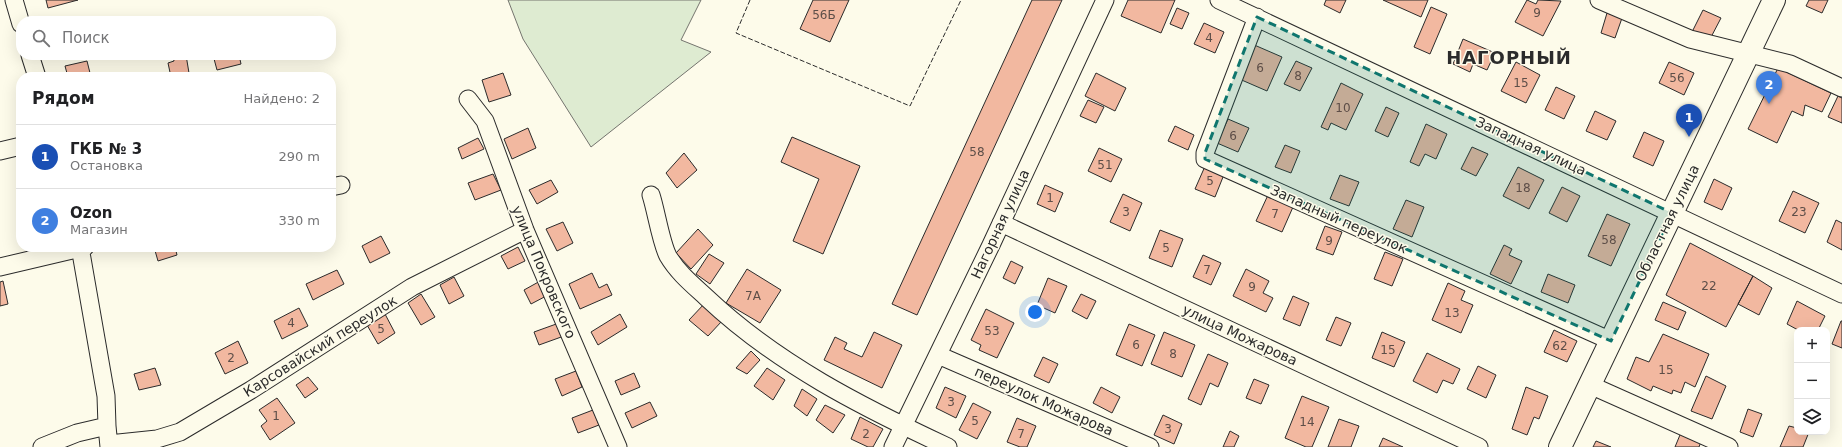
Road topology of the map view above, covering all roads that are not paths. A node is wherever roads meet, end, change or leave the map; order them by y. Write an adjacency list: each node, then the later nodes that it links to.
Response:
1 (14, 0): 6 (street)
2 (1105, 0): 17 (street, Нагорная улица)
3 (1219, 0): 7 (street, Западная улица)
4 (1599, 0): 8 (street)
5 (1774, 0): 8 (main road, Областная улица)
6 (19, 16)
7 (1257, 18): 16 (street, Западная улица); 23 (street, Западный переулок)
8 (1748, 53): 11 (street); 16 (main road, Областная улица)
9 (32, 60): 10 (street)
10 (35, 72)
11 (1842, 88)
12 (468, 99): 18 (street, улица Покровского)
13 (16, 147): 14 (street)
14 (0, 151)
15 (651, 195): 27 (street)
16 (1672, 213): 22 (street, Западная улица); 23 (main road, Областная улица)
17 (1001, 223): 24 (street, Нагорная улица); 34 (street, улица Можарова)
18 (525, 230): 28 (street, Карсовайский переулок); 30 (street, улица Покровского)
19 (62, 252): 21 (street)
20 (83, 252): 26 (street)
21 (0, 267)
22 (1842, 294)
23 (1611, 341): 25 (main road, Областная улица)
24 (938, 355): 27 (street, Нагорная улица); 33 (street, переулок Можарова)
25 (1590, 385): 35 (main road, Областная улица); 36 (street)
26 (107, 426): 28 (street); 29 (street)
27 (904, 426): 31 (street, Нагорная улица); 32 (street)
28 (109, 446)
29 (42, 447)
30 (618, 447)
31 (893, 447)
32 (948, 447)
33 (1150, 447)
34 (1479, 447)
35 (1560, 447)
36 (1729, 447)

